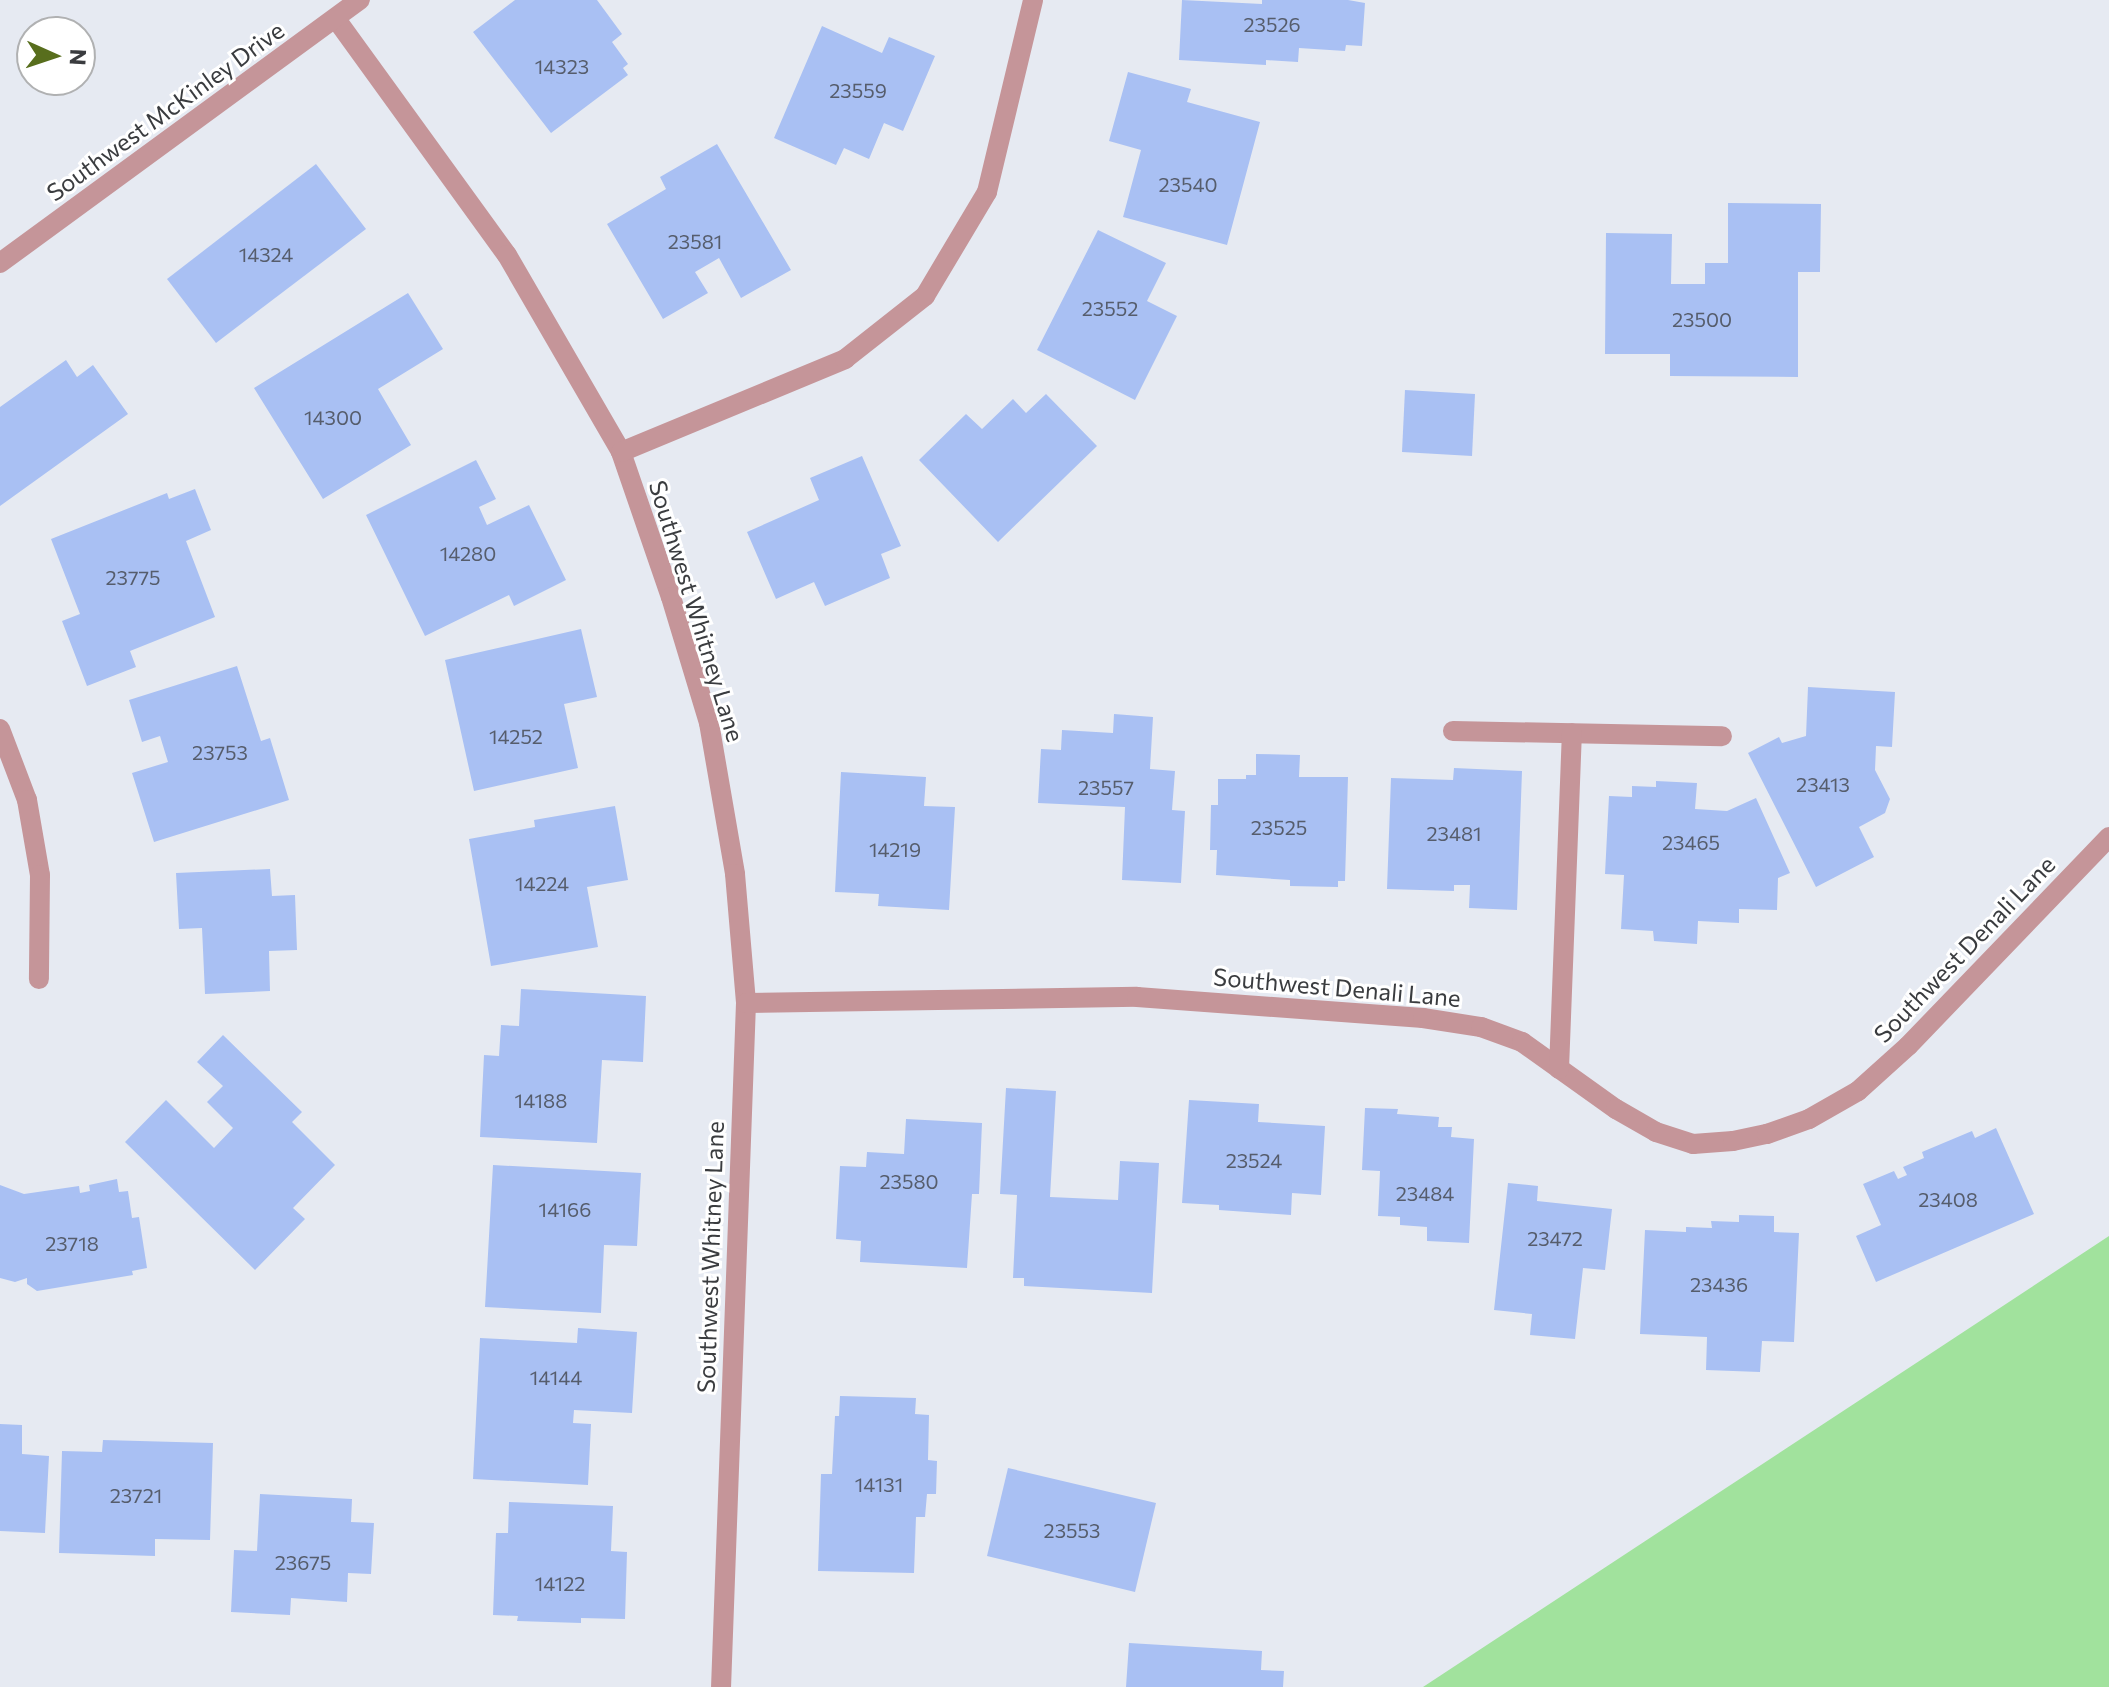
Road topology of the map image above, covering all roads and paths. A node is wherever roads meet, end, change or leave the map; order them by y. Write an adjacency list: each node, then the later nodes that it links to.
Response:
1 (360, 0): 3 (street, Southwest McKinley Drive)
2 (1033, 0): 5 (street)
3 (336, 19): 4 (street, Southwest McKinley Drive); 5 (street, Southwest Whitney Lane)
4 (0, 263)
5 (621, 452): 12 (street, Southwest Whitney Lane)
6 (0, 729): 11 (street)
7 (1453, 731): 8 (street)
8 (1572, 733): 9 (street); 13 (street)
9 (1722, 736)
10 (2109, 837): 13 (street, Southwest Denali Lane)
11 (39, 979)
12 (746, 1003): 13 (street, Southwest Denali Lane); 14 (street, Southwest Whitney Lane)
13 (1559, 1069)
14 (721, 1687)

